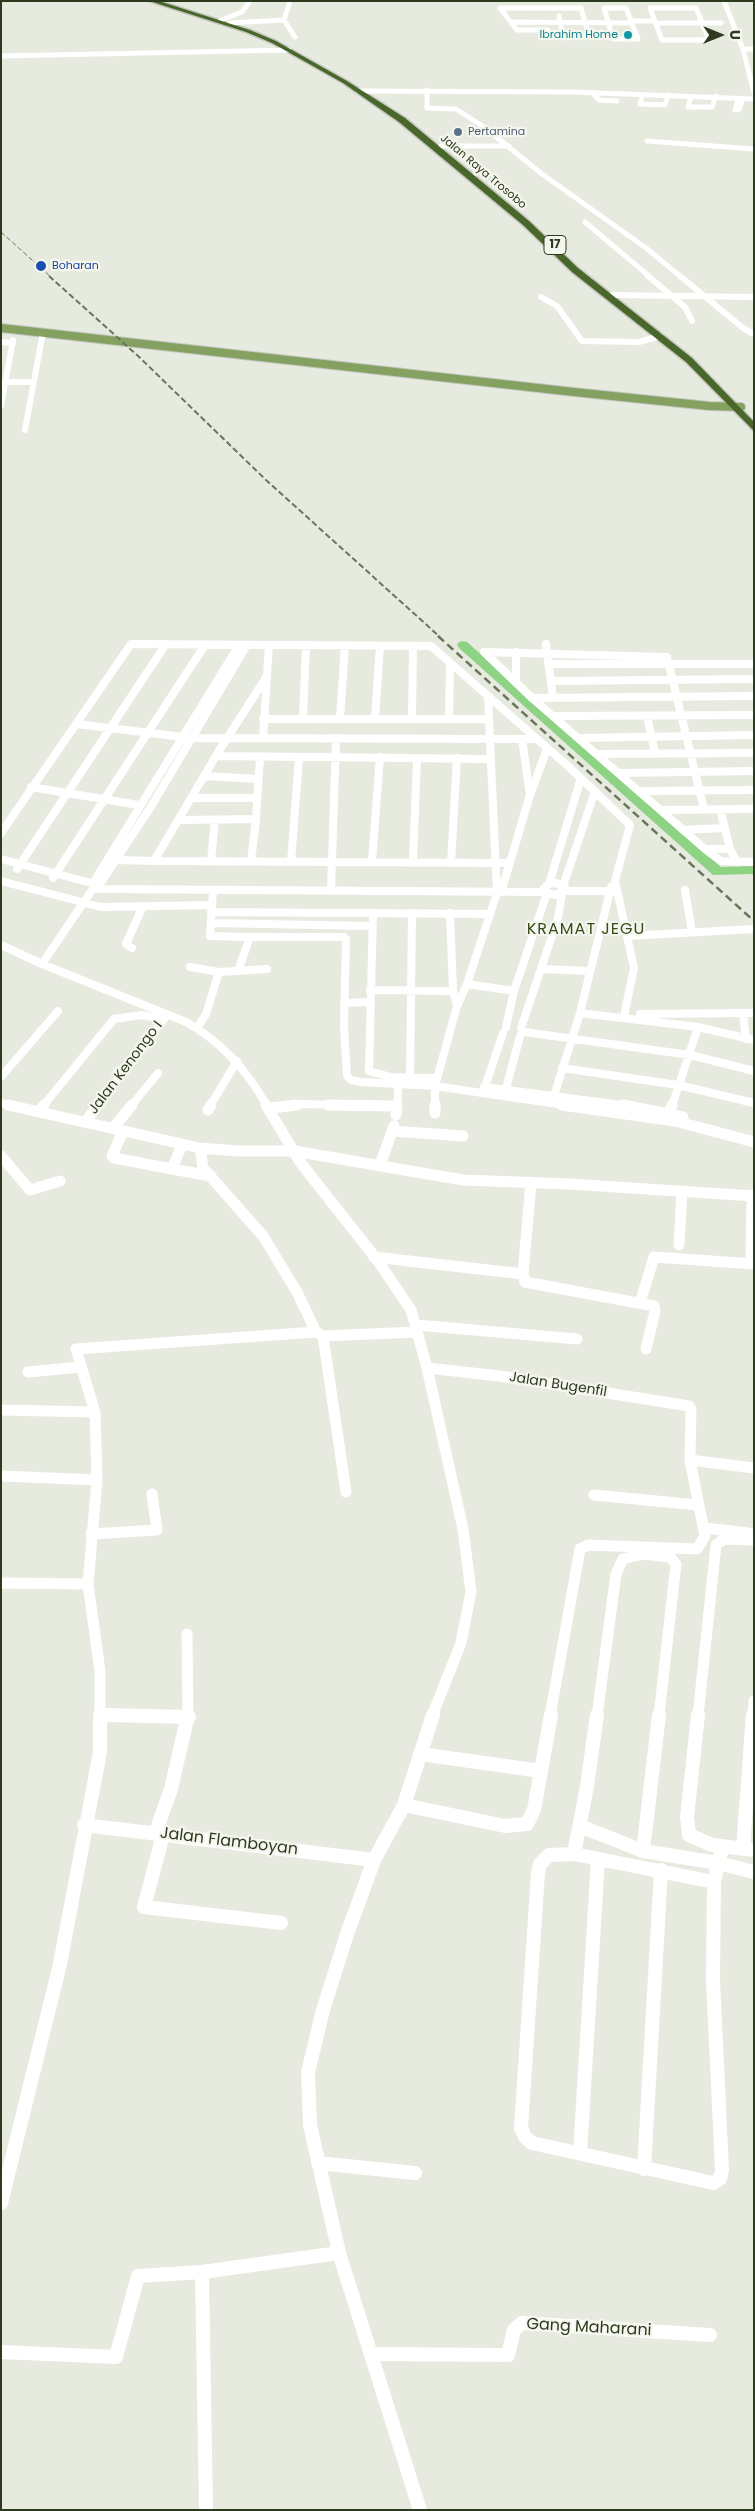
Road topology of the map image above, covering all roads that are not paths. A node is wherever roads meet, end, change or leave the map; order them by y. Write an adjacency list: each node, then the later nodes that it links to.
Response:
1 (152, 1): 32 (highway, Jalan Raya Trosobo / 17)
2 (159, 1): 12 (highway, Jalan Raya Trosobo / 17)
3 (250, 1): 12 (street)
4 (290, 1): 13 (street)
5 (724, 1): 17 (street)
6 (534, 8): 7 (street); 10 (street); 10 (street)
7 (558, 8): 15 (street); 16 (street)
8 (675, 8): 21 (street); 22 (street); 23 (street)
9 (722, 8): 17 (street)
10 (506, 15): 11 (street); 14 (street)
11 (516, 16)
12 (220, 20): 18 (highway, Jalan Raya Trosobo / 17)
13 (284, 20): 18 (street); 25 (street)
14 (513, 22): 15 (street); 24 (street)
15 (560, 22): 16 (street); 16 (street)
16 (585, 22): 19 (street)
17 (730, 22): 23 (street); 29 (street); 29 (street)
18 (229, 23): 36 (highway, Jalan Raya Trosobo / 17)
19 (608, 23): 20 (street); 20 (street); 20 (street)
20 (631, 23): 21 (street)
21 (655, 23): 22 (street); 28 (street)
22 (680, 23): 23 (street); 28 (street)
23 (704, 23): 28 (street)
24 (524, 30): 26 (street); 27 (street)
25 (296, 37)
26 (527, 37)
27 (550, 37)
28 (687, 40)
29 (740, 40): 30 (street)
30 (743, 49): 31 (street); 44 (street)
31 (754, 49)
32 (285, 50): 33 (street); 36 (highway, Jalan Raya Trosobo / 17)
33 (1, 56)
34 (610, 88): 38 (street)
35 (427, 90): 36 (street); 37 (street); 47 (street)
36 (361, 91): 46 (highway, Jalan Raya Trosobo / 17); 50 (highway, Jalan Raya Trosobo / 17)
37 (593, 94): 38 (street); 38 (street)
38 (618, 94): 39 (street); 40 (street)
39 (642, 96): 40 (street); 40 (street)
40 (668, 96): 41 (street); 42 (street)
41 (691, 97): 42 (street); 42 (street)
42 (716, 97): 43 (street)
43 (737, 98): 44 (street); 44 (street)
44 (753, 98)
45 (647, 141): 48 (street)
46 (442, 146): 47 (street); 50 (highway, Jalan Raya Trosobo / 17)
47 (509, 146): 53 (street)
48 (754, 149)
49 (585, 222): 51 (street)
50 (609, 294): 51 (street); 59 (highway, Jalan Raya Trosobo / 17); 66 (highway, Jalan Raya Trosobo / 17)
51 (670, 296): 53 (street); 55 (street)
52 (541, 297): 59 (street)
53 (706, 297): 54 (street); 58 (street)
54 (754, 297)
55 (692, 321)
56 (1, 330): 57 (main road)
57 (42, 334): 64 (street); 66 (main road)
58 (754, 334)
59 (656, 336): 66 (highway, Jalan Raya Trosobo / 17)
60 (1, 342): 61 (street)
61 (12, 343): 62 (street); 63 (street)
62 (1, 346)
63 (4, 382): 64 (street); 65 (street)
64 (33, 382): 69 (street)
65 (1, 406)
66 (735, 407): 67 (highway, Jalan Raya Trosobo / 17); 68 (highway, Jalan Raya Trosobo / 17)
67 (754, 421)
68 (754, 428)
69 (25, 430)
70 (166, 644): 72 (street); 108 (street); 109 (street)
71 (546, 644): 80 (street)
72 (205, 645): 73 (street); 110 (street)
73 (243, 645): 74 (street); 114 (street); 115 (street)
74 (268, 646): 75 (street); 87 (street)
75 (306, 646): 76 (street); 104 (street)
76 (345, 646): 77 (street); 105 (street)
77 (380, 646): 78 (street); 100 (street)
78 (413, 646): 82 (street); 101 (street)
79 (516, 652): 80 (street); 91 (street); 91 (street)
80 (545, 653): 81 (street); 83 (street)
81 (613, 654): 84 (street); 85 (street)
82 (450, 664): 94 (street); 106 (street)
83 (548, 664): 84 (street); 90 (street)
84 (615, 664): 85 (street)
85 (670, 664): 86 (street); 88 (street)
86 (754, 664)
87 (267, 676): 103 (street); 116 (street)
88 (673, 679): 89 (street); 90 (street); 92 (street)
89 (754, 679)
90 (551, 681): 96 (street)
91 (516, 682): 95 (street)
92 (675, 696): 93 (street); 96 (street); 99 (street)
93 (754, 696)
94 (488, 697): 107 (street); 122 (street)
95 (532, 698): 96 (street); 98 (street)
96 (553, 698)
97 (754, 716): 99 (street)
98 (556, 717): 102 (street); 120 (street)
99 (681, 717): 102 (street); 113 (street)
100 (375, 718): 101 (street); 105 (street)
101 (412, 718): 106 (street)
102 (648, 718): 112 (street)
103 (263, 719): 104 (street); 117 (street)
104 (303, 719): 105 (street)
105 (340, 719)
106 (448, 719): 107 (street)
107 (487, 719): 119 (street)
108 (76, 724): 109 (street); 142 (street)
109 (110, 728): 110 (street); 147 (street)
110 (146, 733): 114 (street); 151 (street)
111 (754, 735): 113 (street)
112 (653, 736): 113 (street); 120 (street); 127 (street)
113 (687, 736): 124 (street)
114 (181, 737): 115 (street); 152 (street)
115 (192, 738): 116 (street); 166 (street)
116 (228, 738): 117 (street); 128 (street)
117 (263, 738): 118 (street)
118 (336, 738): 119 (street); 132 (street)
119 (489, 738): 121 (street); 135 (street)
120 (579, 738): 126 (street)
121 (522, 739): 122 (street); 148 (street)
122 (536, 739): 123 (street)
123 (547, 748): 140 (street); 148 (street)
124 (690, 753): 125 (street); 127 (street); 136 (street)
125 (754, 753)
126 (597, 754): 127 (street); 138 (street)
127 (655, 754)
128 (216, 756): 130 (street); 139 (street)
129 (380, 757): 132 (street); 133 (street); 172 (street)
130 (260, 758): 131 (street); 141 (street)
131 (299, 758): 132 (street); 170 (street)
132 (336, 758): 171 (street)
133 (417, 758): 134 (street); 173 (street)
134 (457, 758): 135 (street); 174 (street)
135 (490, 759): 175 (street)
136 (693, 771): 137 (street); 138 (street); 143 (street)
137 (754, 771)
138 (619, 773): 146 (street)
139 (205, 776): 141 (street); 149 (street)
140 (581, 778): 145 (street); 186 (street)
141 (258, 779): 150 (street)
142 (31, 788): 147 (street); 162 (street)
143 (698, 790): 144 (street); 146 (street); 154 (street)
144 (754, 790)
145 (595, 791): 188 (street); 189 (street)
146 (640, 791): 156 (street)
147 (67, 794): 151 (street); 180 (street)
148 (530, 795): 178 (street)
149 (192, 798): 150 (street); 158 (street)
150 (256, 798): 157 (street)
151 (103, 799): 152 (street); 181 (street)
152 (139, 805): 183 (street)
153 (754, 808): 155 (street)
154 (704, 809): 155 (street); 156 (street)
155 (720, 809): 160 (street)
156 (662, 810): 161 (street)
157 (256, 819): 159 (street); 169 (street)
158 (180, 820): 159 (street); 167 (street)
159 (215, 820): 168 (street)
160 (724, 828): 161 (street); 163 (street)
161 (683, 830): 164 (street)
162 (1, 833)
163 (730, 848): 164 (street); 176 (street)
164 (705, 850): 176 (street)
165 (1, 859): 180 (street)
166 (117, 860): 167 (street); 183 (street)
167 (154, 861): 168 (street)
168 (211, 861): 169 (street)
169 (251, 861): 170 (street)
170 (291, 862): 171 (street)
171 (331, 862): 172 (street); 184 (street)
172 (372, 862): 173 (street)
173 (414, 862): 174 (street)
174 (451, 862): 175 (street)
175 (495, 862): 178 (street); 185 (street)
176 (737, 862): 177 (street)
177 (754, 862)
178 (509, 863): 185 (street)
179 (1, 865): 180 (street)
180 (18, 866): 181 (street)
181 (54, 876): 183 (street)
182 (1, 881): 191 (street)
183 (94, 886): 184 (street); 187 (street); 191 (street)
184 (331, 888): 185 (street); 187 (street)
185 (499, 889): 186 (street); 197 (street)
186 (546, 889): 188 (street); 217 (street)
187 (213, 890): 193 (street)
188 (564, 890): 189 (street); 209 (street)
189 (613, 890): 202 (street); 211 (street)
190 (685, 890): 201 (street)
191 (84, 904): 192 (street); 206 (street)
192 (143, 906): 193 (street); 205 (street)
193 (211, 908): 195 (street); 198 (street)
194 (450, 913): 196 (street); 197 (street); 216 (street)
195 (373, 914): 196 (street); 199 (street)
196 (412, 914): 215 (street)
197 (490, 914): 213 (street)
198 (211, 923): 199 (street); 203 (street)
199 (371, 926): 214 (street)
200 (754, 929): 201 (street)
201 (692, 932): 202 (street)
202 (627, 936): 226 (street)
203 (250, 938): 210 (street); 219 (street)
204 (1, 945): 206 (street)
205 (132, 948)
206 (42, 964): 225 (street)
207 (190, 967): 212 (street)
208 (267, 969): 210 (street)
209 (542, 969): 211 (street); 230 (street)
210 (238, 971): 212 (street)
211 (588, 971): 222 (street)
212 (220, 972): 228 (street)
213 (467, 984): 217 (street); 220 (street)
214 (370, 990): 215 (street); 218 (street)
215 (411, 991): 216 (street); 239 (street)
216 (453, 991): 220 (street)
217 (514, 991): 229 (street)
218 (370, 1002): 219 (street); 240 (street)
219 (344, 1003): 240 (street)
220 (457, 1006): 241 (street)
221 (58, 1011): 238 (street)
222 (580, 1013): 226 (street); 231 (street)
223 (743, 1013): 224 (street); 226 (street); 232 (street)
224 (754, 1013)
225 (165, 1017): 228 (street); 250 (street); 254 (street, Jalan Kenongo I)
226 (628, 1017): 227 (street)
227 (698, 1026): 232 (street); 233 (street)
228 (197, 1028): 234 (street)
229 (504, 1030): 230 (street); 243 (street)
230 (522, 1032): 231 (street); 244 (street)
231 (570, 1039): 233 (street); 235 (street)
232 (750, 1039)
233 (690, 1055): 236 (street); 242 (street)
234 (237, 1061): 248 (street); 249 (street)
235 (562, 1068): 242 (street); 245 (street)
236 (754, 1071)
237 (158, 1073): 255 (street)
238 (1, 1077)
239 (410, 1077): 240 (street); 241 (street)
240 (399, 1081): 241 (street); 253 (street)
241 (436, 1082): 243 (street); 251 (street)
242 (678, 1085): 246 (street); 252 (street)
243 (483, 1090): 244 (street)
244 (505, 1093): 245 (street); 258 (street)
245 (554, 1096): 252 (street)
246 (754, 1103)
247 (2, 1104): 250 (street)
248 (271, 1108): 253 (street); 261 (street)
249 (208, 1110)
250 (39, 1111): 254 (street)
251 (435, 1113)
252 (669, 1113): 256 (street)
253 (395, 1119): 257 (street); 263 (street)
254 (85, 1122): 255 (street)
255 (118, 1129): 259 (street); 264 (street)
256 (754, 1135)
257 (463, 1136)
258 (754, 1142)
259 (182, 1145): 260 (street); 264 (street)
260 (200, 1148): 261 (street); 265 (street)
261 (294, 1151): 263 (street); 271 (street)
262 (1, 1156): 266 (street)
263 (380, 1165): 267 (street)
264 (172, 1170): 265 (street)
265 (211, 1176): 276 (street)
266 (60, 1181)
267 (531, 1182): 268 (street); 273 (street)
268 (682, 1191): 269 (street); 270 (street)
269 (753, 1196): 272 (street)
270 (679, 1244)
271 (374, 1257): 273 (street); 275 (street)
272 (752, 1264): 274 (street)
273 (523, 1274): 274 (street)
274 (640, 1303): 278 (street)
275 (417, 1328): 276 (street); 277 (street); 280 (street)
276 (320, 1334): 279 (street); 288 (street)
277 (577, 1339)
278 (646, 1348)
279 (81, 1367): 281 (street); 283 (street)
280 (427, 1368): 284 (street, Jalan Bugenfil); 302 (street)
281 (28, 1372)
282 (1, 1410): 283 (street)
283 (95, 1412): 287 (street)
284 (690, 1460): 285 (street); 291 (street)
285 (754, 1468)
286 (1, 1476): 287 (street)
287 (97, 1480): 294 (street)
288 (346, 1492)
289 (152, 1494): 294 (street)
290 (594, 1495): 291 (street)
291 (698, 1505): 292 (street)
292 (705, 1528): 293 (street); 303 (street)
293 (754, 1533)
294 (91, 1534): 297 (street)
295 (754, 1540): 308 (street)
296 (1, 1583): 297 (street)
297 (88, 1584): 300 (street)
298 (187, 1634): 301 (street)
299 (754, 1701): 309 (street)
300 (100, 1715): 301 (street); 305 (street)
301 (189, 1717): 307 (street)
302 (420, 1754): 303 (street); 304 (street)
303 (541, 1771): 304 (street)
304 (404, 1805): 313 (street)
305 (84, 1825): 307 (street, Jalan Flamboyan); 323 (street)
306 (580, 1826): 310 (street); 310 (street); 311 (street)
307 (159, 1834): 313 (street, Jalan Flamboyan); 318 (street)
308 (722, 1848): 309 (street); 314 (street)
309 (748, 1849)
310 (643, 1851): 314 (street)
311 (574, 1854): 312 (street); 319 (street)
312 (598, 1859): 315 (street); 319 (street)
313 (374, 1860): 320 (street)
314 (718, 1863): 316 (street); 317 (street)
315 (661, 1870): 317 (street); 321 (street)
316 (754, 1872)
317 (714, 1882): 321 (street)
318 (281, 1924)
319 (580, 2153): 321 (street)
320 (318, 2163): 322 (street); 324 (street)
321 (644, 2169)
322 (415, 2173)
323 (1, 2203)
324 (339, 2253): 325 (street); 328 (street)
325 (202, 2272): 327 (street); 329 (street)
326 (710, 2335): 328 (street, Gang Maharani)
327 (1, 2352)
328 (371, 2354): 330 (street)
329 (206, 2510)
330 (420, 2510)

